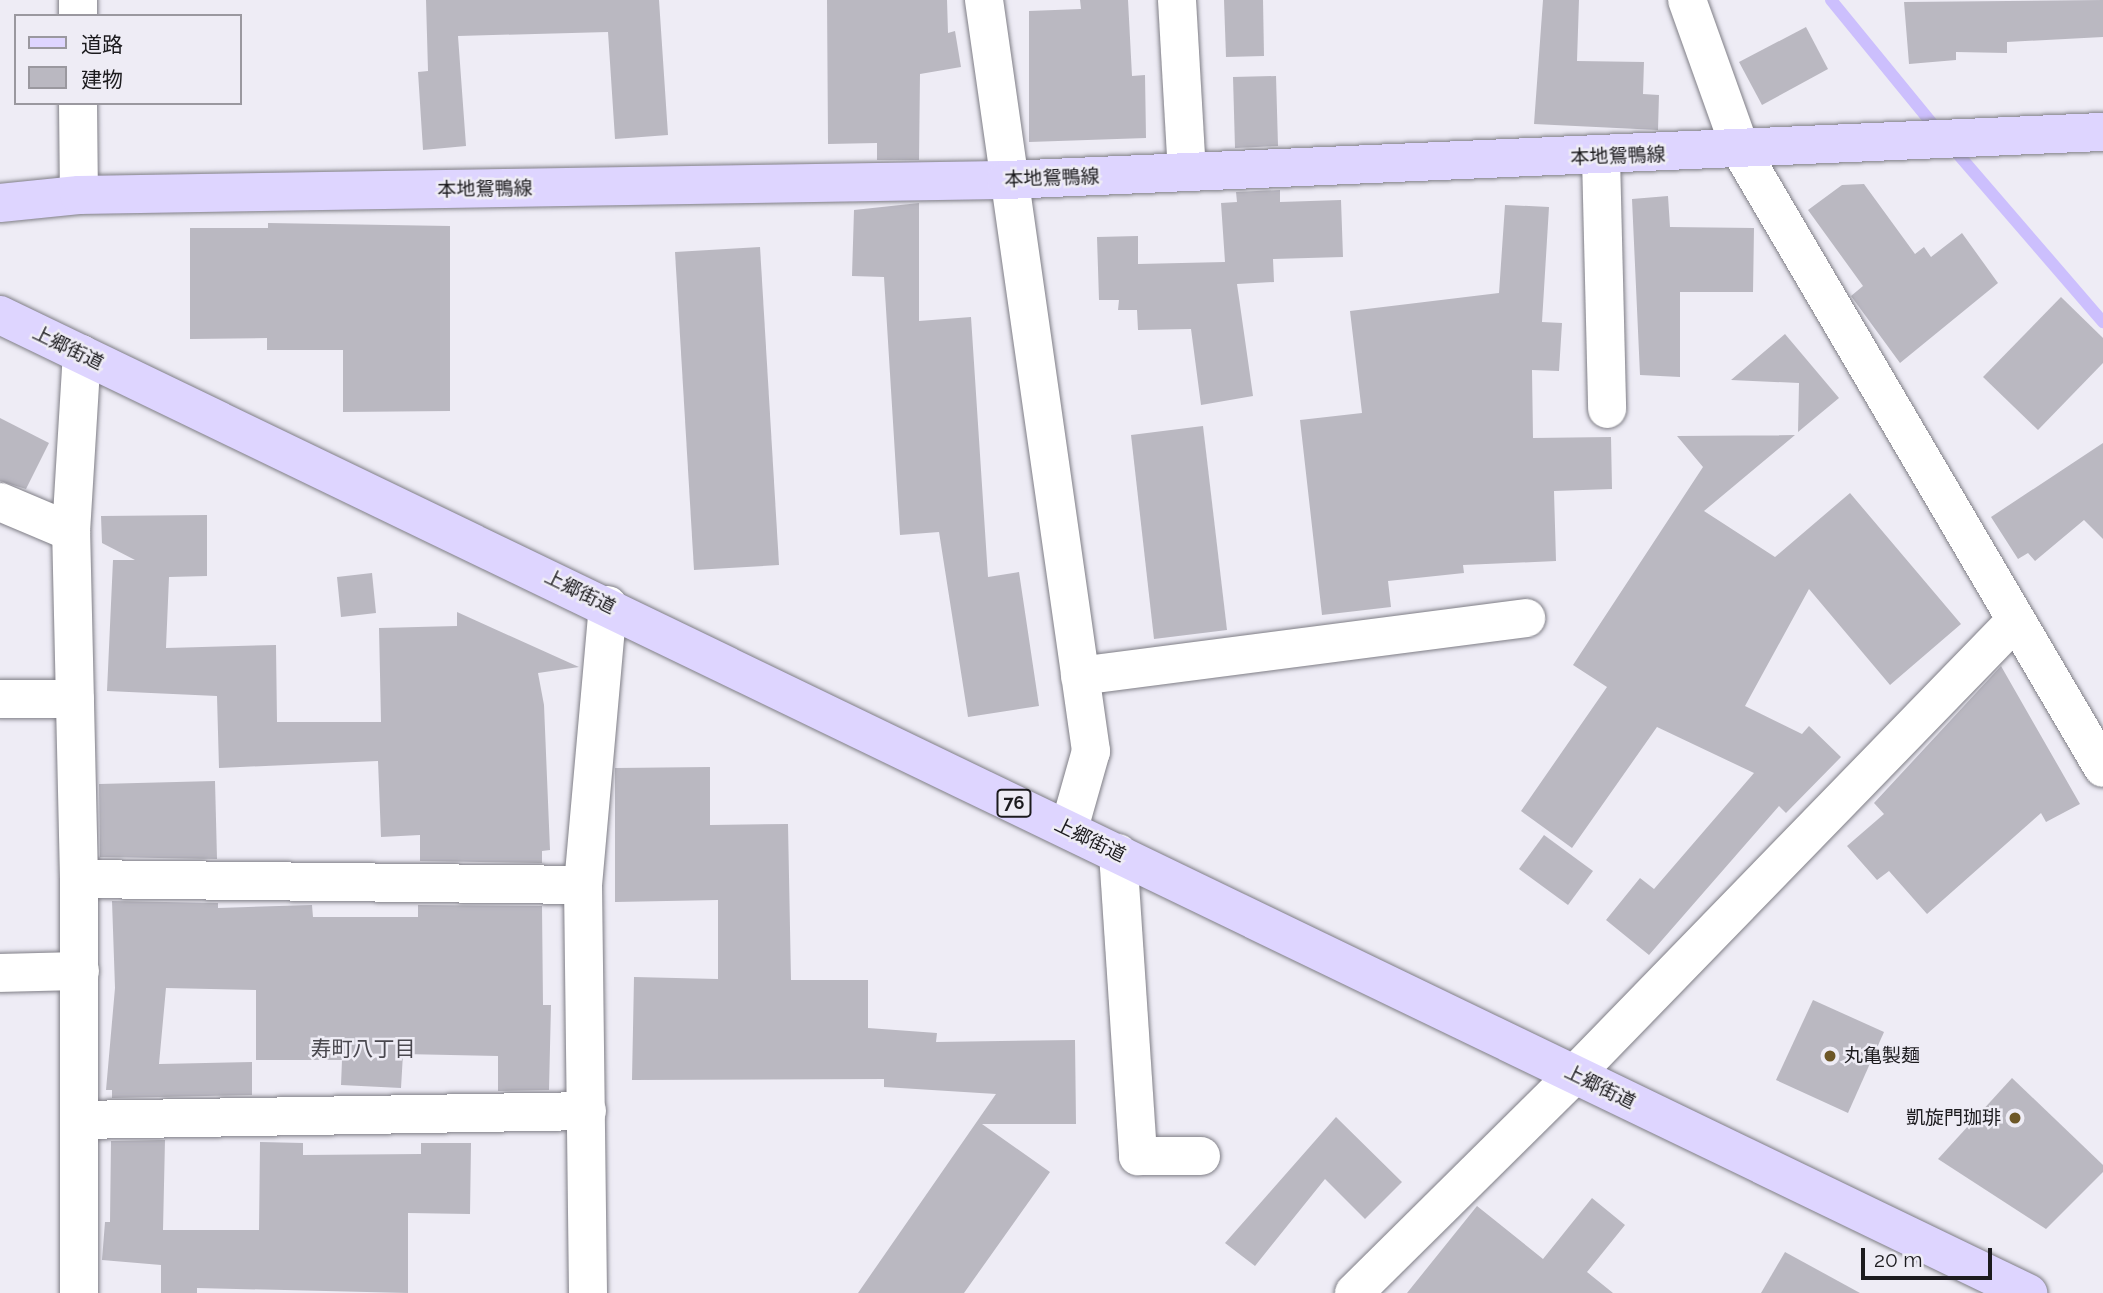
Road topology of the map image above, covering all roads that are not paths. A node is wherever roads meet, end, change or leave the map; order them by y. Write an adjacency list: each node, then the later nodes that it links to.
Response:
1 (984, 0): 9 (street)
2 (1177, 0): 8 (street)
3 (1687, 0): 6 (street)
4 (78, 105): 10 (street)
5 (2103, 132): 6 (main road, 本地鴛鴨線)
6 (1741, 151): 7 (main road, 本地鴛鴨線); 19 (street)
7 (1601, 157): 8 (main road, 本地鴛鴨線); 14 (street)
8 (1187, 172): 9 (main road, 本地鴛鴨線)
9 (1006, 180): 10 (main road, 本地鴛鴨線); 20 (street)
10 (79, 195): 11 (main road, 本地鴛鴨線)
11 (0, 203)
12 (0, 315): 13 (main road, 上郷街道 / 76)
13 (82, 354): 16 (street); 17 (main road, 上郷街道 / 76)
14 (1607, 409)
15 (0, 502): 16 (street)
16 (71, 532): 22 (street)
17 (608, 605): 24 (main road, 上郷街道 / 76); 27 (street)
18 (1527, 618): 20 (street)
19 (2015, 621): 23 (street); 30 (street)
20 (1080, 676): 24 (street)
21 (0, 699): 22 (street)
22 (75, 699): 26 (street)
23 (2103, 768)
24 (1069, 829): 25 (main road, 上郷街道 / 76)
25 (1118, 853): 30 (main road, 上郷街道 / 76); 33 (street)
26 (79, 879): 27 (street); 28 (street)
27 (583, 885): 31 (street)
28 (79, 971): 29 (street); 32 (street)
29 (0, 973)
30 (1575, 1074): 36 (street); 37 (main road, 上郷街道 / 76)
31 (587, 1111): 32 (street); 35 (street)
32 (79, 1120): 34 (street)
33 (1201, 1156)
34 (79, 1293)
35 (589, 1293)
36 (1354, 1293)
37 (2028, 1293)

